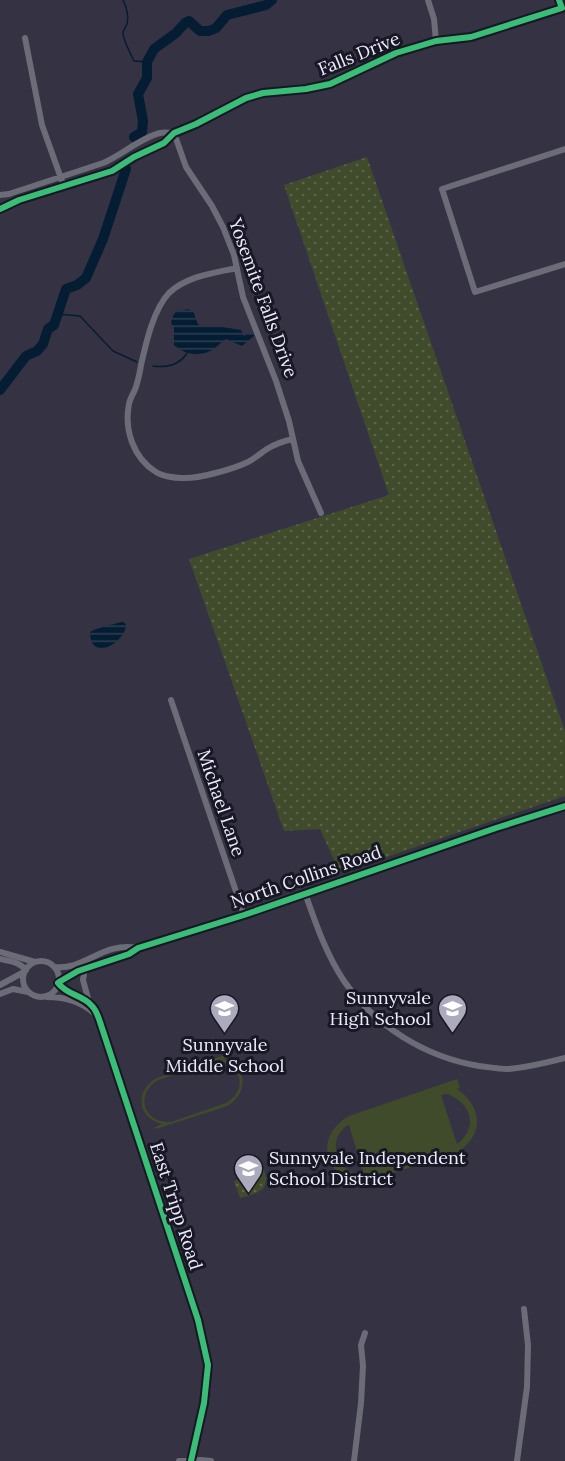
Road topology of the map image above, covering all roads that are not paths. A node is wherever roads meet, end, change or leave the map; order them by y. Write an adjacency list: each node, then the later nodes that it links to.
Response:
1 (428, 0): 4 (street)
2 (559, 0): 4 (street, Falls Drive)
3 (25, 38): 7 (street)
4 (436, 41): 5 (street, Falls Drive)
5 (174, 133): 7 (street, Falls Drive); 8 (street, Falls Drive); 12 (street, Yosemite Falls Drive)
6 (565, 150): 11 (street)
7 (61, 178): 8 (street); 9 (street, Falls Drive)
8 (64, 187): 10 (street, Falls Drive)
9 (0, 195)
10 (0, 209)
11 (565, 264)
12 (237, 268): 13 (street, Yosemite Falls Drive); 13 (street)
13 (293, 439): 14 (street, Yosemite Falls Drive)
14 (321, 513)
15 (171, 699): 18 (street, Michael Lane)
16 (565, 806): 17 (street, North Collins Road)
17 (305, 893): 18 (street, North Collins Road); 33 (street)
18 (244, 915): 19 (street, North Collins Road)
19 (138, 948): 23 (street, North Collins Road); 24 (street, North Collins Road)
20 (0, 952): 22 (street)
21 (0, 959): 25 (street)
22 (35, 962): 23 (street); 25 (street)
23 (54, 967): 26 (street)
24 (85, 968): 26 (street, North Collins Road); 31 (street, East Tripp Road)
25 (25, 971): 27 (street); 28 (street)
26 (58, 982): 30 (street); 31 (street)
27 (0, 985)
28 (29, 992): 29 (street); 30 (street)
29 (0, 994)
30 (44, 997): 32 (street)
31 (90, 1003): 32 (street, East Tripp Road)
32 (100, 1022): 37 (street, East Tripp Road)
33 (565, 1058)
34 (524, 1309): 40 (street)
35 (364, 1333): 39 (street)
36 (179, 1461): 37 (street)
37 (192, 1461): 38 (street)
38 (211, 1461)
39 (354, 1461)
40 (517, 1461)

